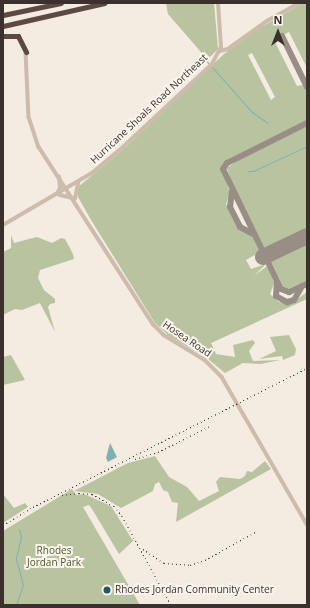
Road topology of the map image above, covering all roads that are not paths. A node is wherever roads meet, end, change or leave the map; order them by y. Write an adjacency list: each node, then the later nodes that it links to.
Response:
1 (60, 3): 5 (highway)
2 (104, 3): 6 (highway)
3 (218, 3): 10 (street)
4 (300, 3): 10 (street)
5 (3, 15)
6 (46, 17): 7 (highway); 8 (highway)
7 (3, 26)
8 (3, 29)
9 (3, 36): 11 (highway)
10 (220, 51): 14 (street, Hurricane Shoals Road Northeast)
11 (26, 52): 12 (street, Hosea Road)
12 (60, 176): 13 (street, Hosea Road); 16 (street)
13 (63, 182): 14 (street); 15 (street, Hosea Road)
14 (77, 183): 15 (street, Hurricane Shoals Road Northeast); 17 (street)
15 (68, 189): 16 (street, Hurricane Shoals Road Northeast); 17 (street, Hosea Road)
16 (57, 195): 17 (street); 18 (street, Hurricane Shoals Road Northeast)
17 (75, 199): 19 (street, Hosea Road)
18 (3, 225)
19 (307, 524)

